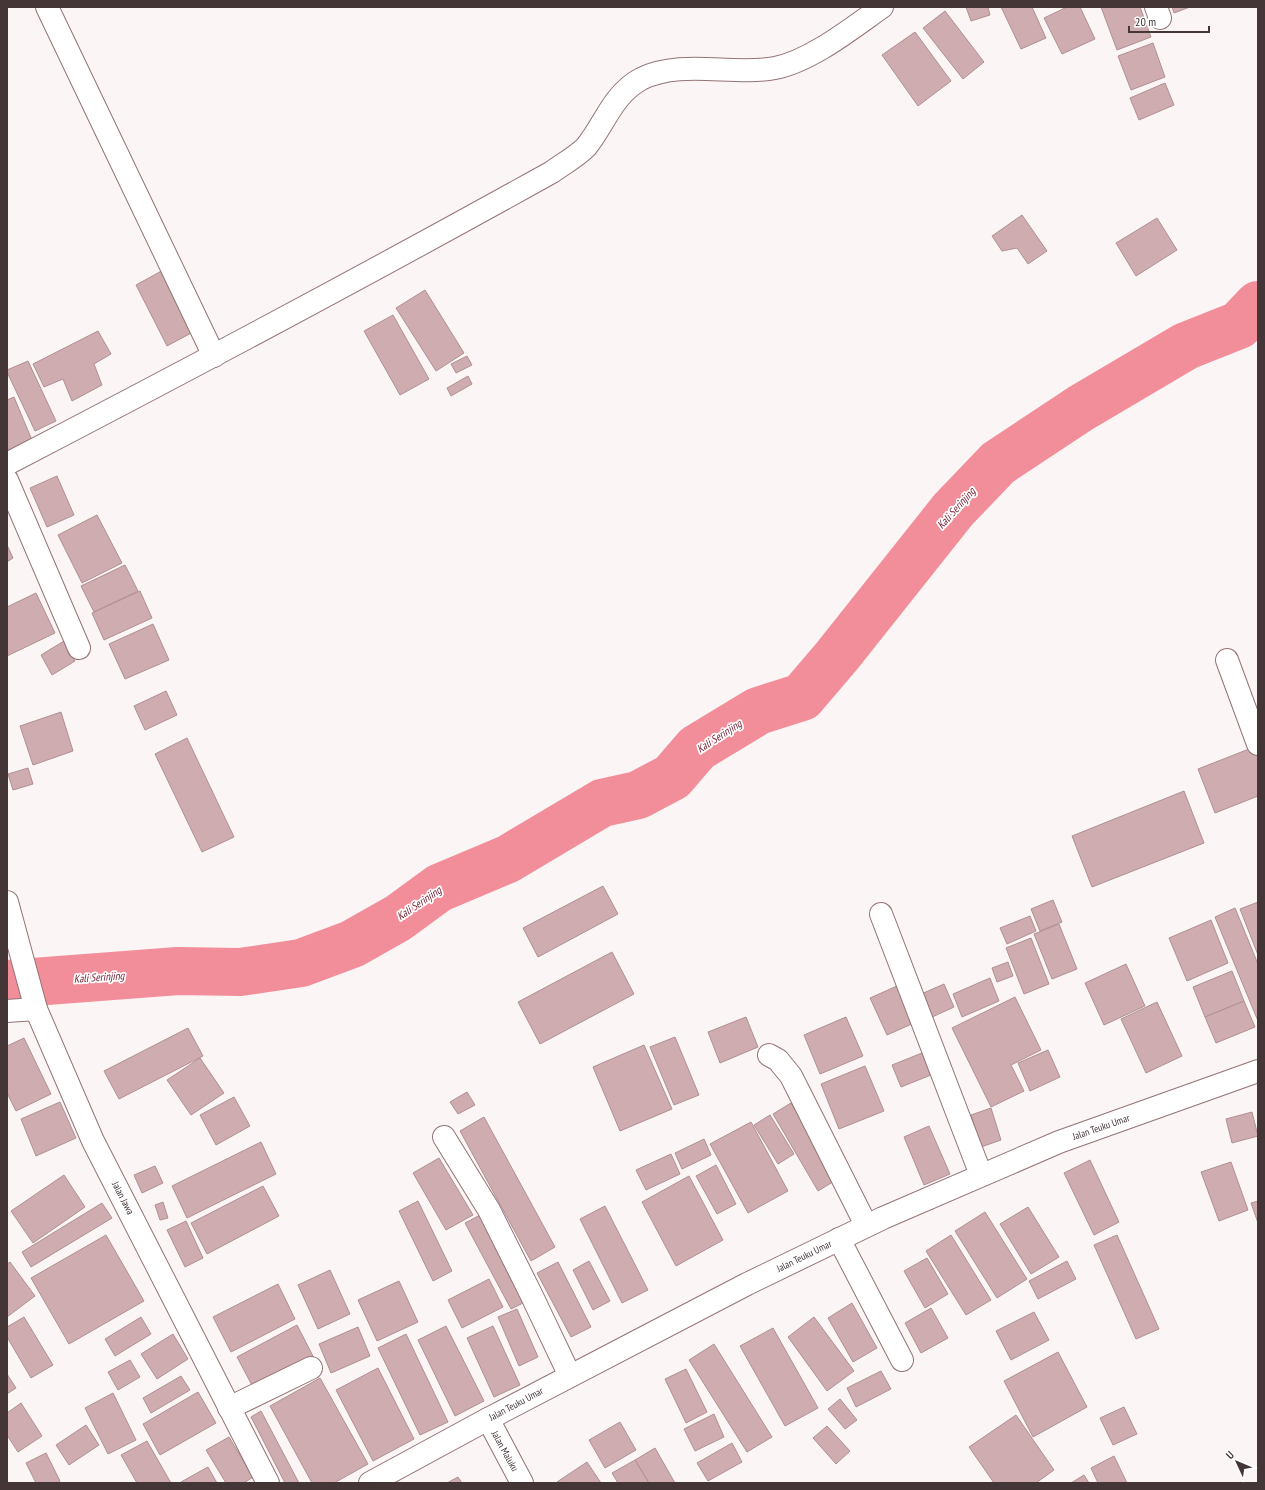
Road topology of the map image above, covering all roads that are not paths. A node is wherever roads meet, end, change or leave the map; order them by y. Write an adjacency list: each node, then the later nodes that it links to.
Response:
1 (47, 7): 3 (street)
2 (882, 7): 3 (street)
3 (214, 356): 4 (street)
4 (7, 464)
5 (7, 480): 6 (street)
6 (79, 648)
7 (1227, 660): 8 (street)
8 (1258, 744)
9 (9, 911): 11 (street, Jalan Jawa)
10 (881, 914): 16 (street)
11 (34, 1003): 12 (street); 22 (street, Jalan Jawa)
12 (7, 1011)
13 (769, 1055): 17 (street)
14 (1258, 1071): 16 (street, Jalan Teuku Umar)
15 (444, 1137): 21 (street)
16 (981, 1175): 17 (street, Jalan Teuku Umar)
17 (866, 1225): 18 (street, Jalan Teuku Umar)
18 (839, 1238): 19 (street); 21 (street, Jalan Teuku Umar)
19 (902, 1360)
20 (311, 1368): 22 (street)
21 (570, 1376): 23 (street, Jalan Teuku Umar)
22 (229, 1408): 24 (street, Jalan Jawa)
23 (488, 1419): 25 (street, Jalan Teuku Umar); 26 (street, Jalan Maluku)
24 (268, 1483)
25 (370, 1483)
26 (522, 1483)

